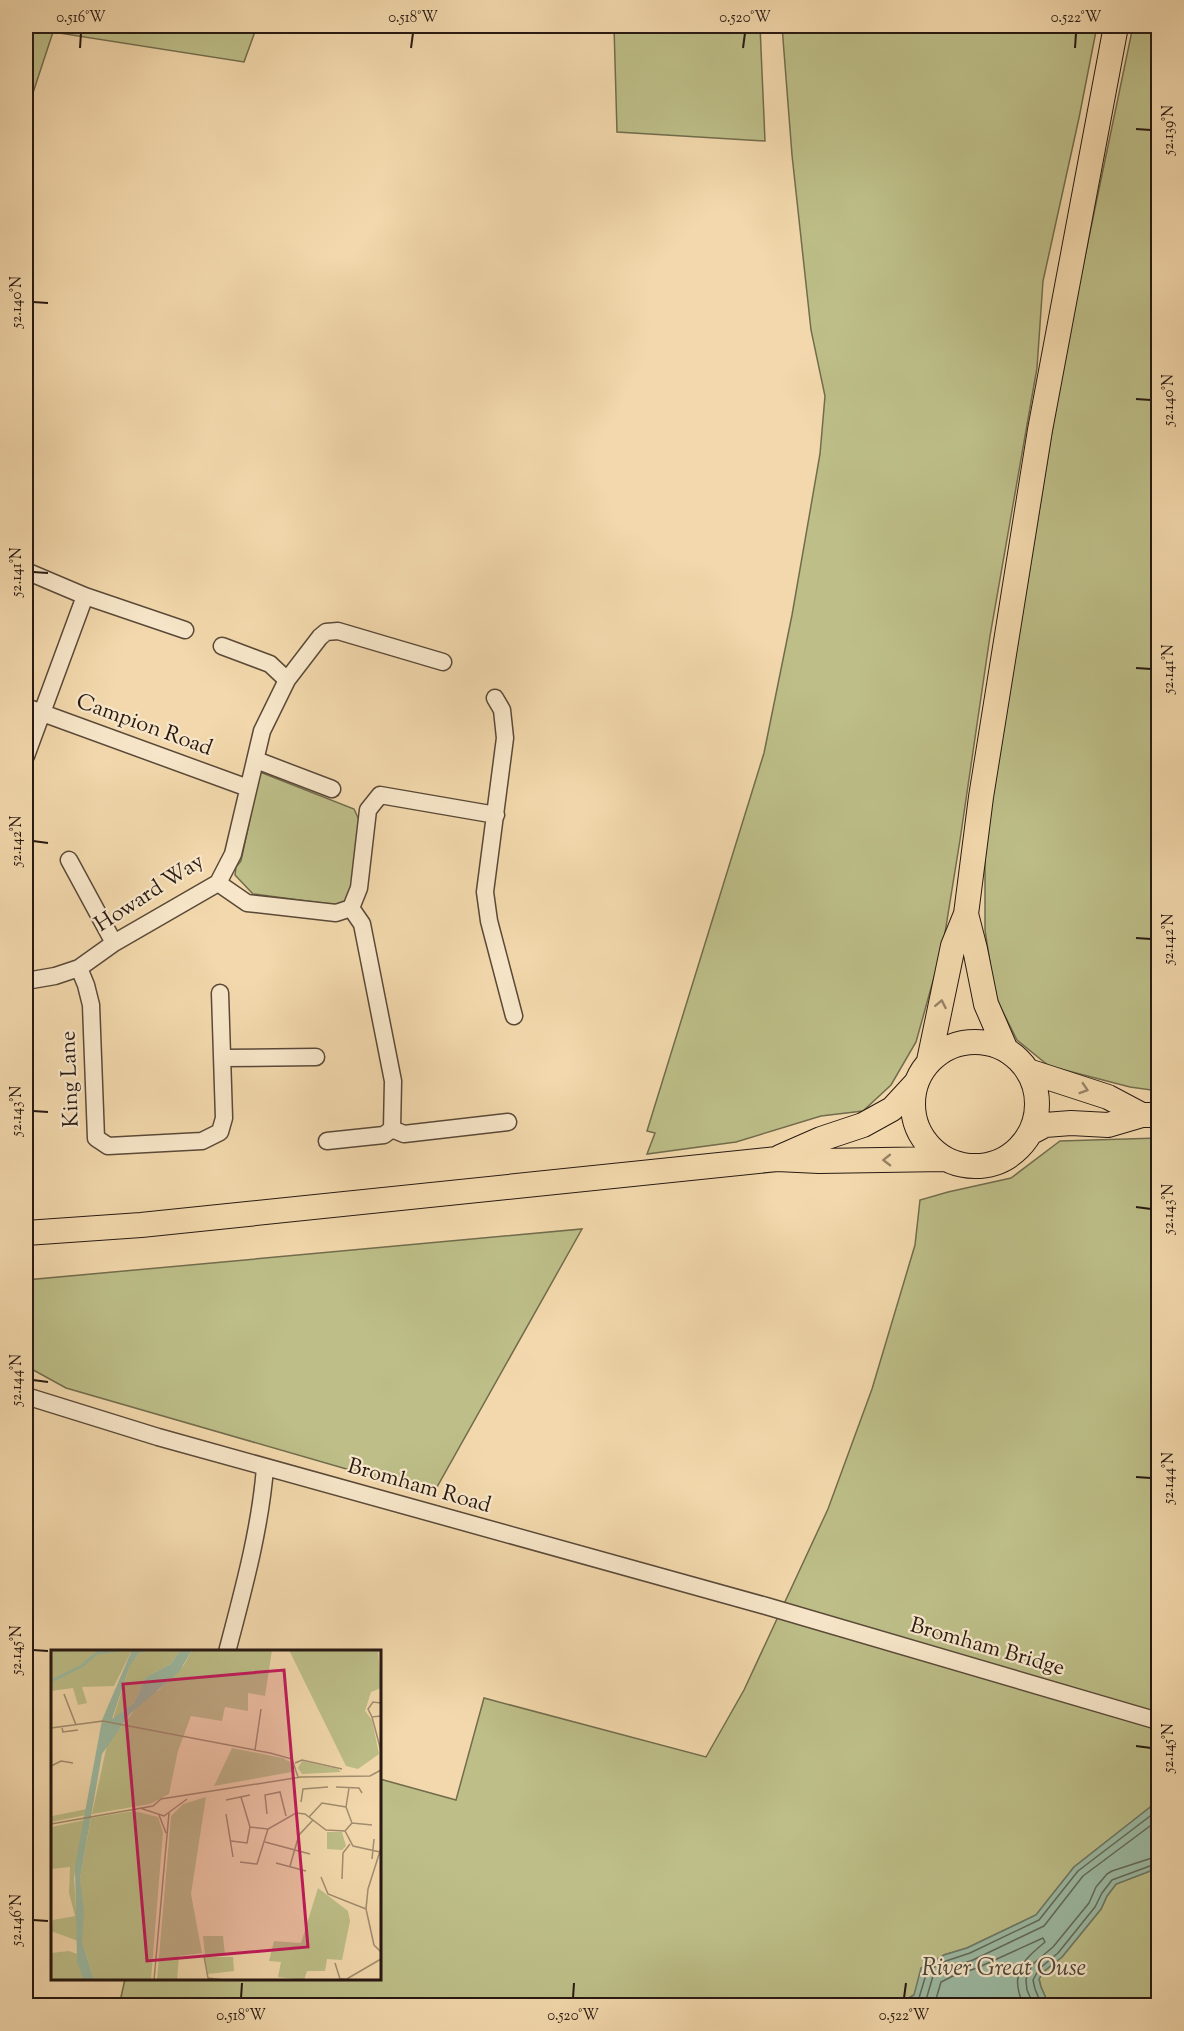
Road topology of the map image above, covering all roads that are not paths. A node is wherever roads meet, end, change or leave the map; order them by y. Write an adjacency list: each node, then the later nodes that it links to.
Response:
1 (1116, 26): 18 (highway)
2 (26, 571): 3 (street)
3 (85, 596): 4 (street); 9 (street)
4 (185, 630)
5 (222, 646): 7 (street)
6 (443, 662): 7 (street, Howard Way)
7 (287, 680): 11 (street, Howard Way)
8 (495, 698): 14 (street)
9 (34, 710): 10 (street); 12 (street, Campion Road)
10 (26, 756)
11 (256, 760): 12 (street, Howard Way); 13 (street)
12 (248, 788): 16 (street, Howard Way)
13 (332, 789)
14 (496, 815): 17 (street); 23 (street)
15 (69, 860): 19 (street)
16 (218, 883): 17 (street); 19 (street, Howard Way)
17 (351, 908): 32 (street)
18 (966, 914): 24 (highway); 27 (highway, one-way to 18)
19 (114, 943): 20 (street, Howard Way)
20 (79, 968): 21 (street, Howard Way); 26 (street, King Lane)
21 (26, 981)
22 (220, 993): 26 (street, King Lane)
23 (514, 1016)
24 (1006, 1050): 27 (highway); 28 (highway)
25 (316, 1057): 26 (street)
26 (223, 1058)
27 (929, 1061): 29 (highway)
28 (1028, 1071): 30 (highway, one-way to 30); 33 (highway)
29 (915, 1084): 35 (highway); 36 (highway)
30 (1150, 1115): 33 (highway)
31 (508, 1122): 32 (street)
32 (392, 1129): 34 (street)
33 (1030, 1133): 36 (highway)
34 (327, 1141)
35 (777, 1159): 36 (highway, one-way to 35); 37 (highway)
36 (945, 1159)
37 (26, 1233)
38 (26, 1396): 39 (street, Bromham Road)
39 (265, 1468): 40 (street, Bromham Road); 41 (street)
40 (803, 1617): 42 (street, Bromham Bridge)
41 (228, 1650)
42 (1158, 1721)

